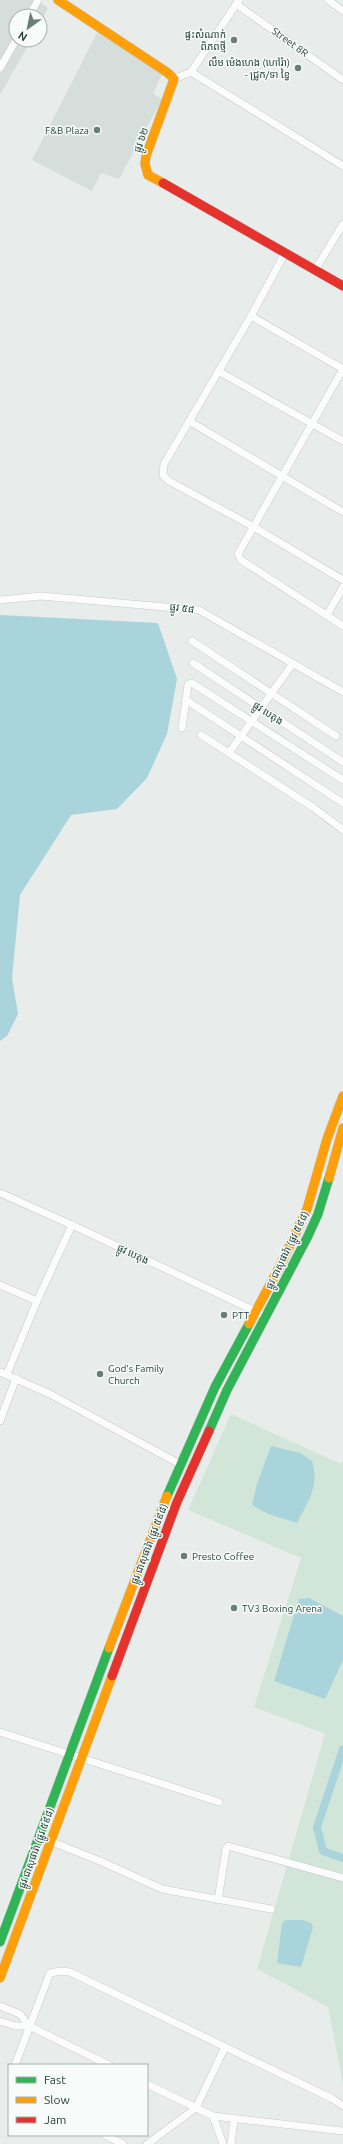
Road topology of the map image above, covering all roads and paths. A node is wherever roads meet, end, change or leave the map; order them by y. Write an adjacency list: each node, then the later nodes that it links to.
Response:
1 (58, 0): 8 (main road)
2 (328, 0): 4 (street)
3 (238, 2): 7 (street); 9 (street, Street 8R)
4 (343, 11)
5 (11, 48): 6 (street)
6 (0, 68)
7 (191, 72): 8 (street); 10 (street)
8 (174, 79): 12 (main road, ផ្លូវ ៦២)
9 (343, 80)
10 (343, 166)
11 (343, 224): 13 (street)
12 (285, 253): 13 (main road, ផ្លូវ ៦២); 15 (street)
13 (315, 270): 14 (main road, ផ្លូវ ៦២)
14 (343, 286)
15 (251, 316): 16 (street); 17 (street)
16 (343, 369): 19 (street)
17 (218, 371): 18 (street); 19 (street)
18 (189, 421): 21 (street); 23 (street)
19 (312, 423): 20 (street); 21 (street)
20 (343, 441)
21 (282, 476): 22 (street); 23 (street)
22 (343, 512)
23 (252, 526): 24 (street); 27 (street)
24 (343, 580)
25 (343, 586): 27 (street)
26 (0, 600): 31 (street, ផ្លូវ ៥៨)
27 (327, 615): 28 (street)
28 (343, 626)
29 (192, 641): 33 (street)
30 (193, 663): 35 (street, ផ្លូវ បេតុង)
31 (293, 663): 32 (street, ផ្លូវ ៥៨); 33 (street)
32 (343, 692)
33 (270, 694): 35 (street); 40 (street)
34 (186, 700): 36 (street); 37 (street); 39 (street)
35 (261, 708): 36 (street); 42 (street, ផ្លូវ បេតុង)
36 (253, 720): 39 (street); 43 (street)
37 (182, 728)
38 (201, 735): 41 (street)
39 (241, 736): 41 (street); 44 (street)
40 (336, 736)
41 (229, 753): 45 (street)
42 (343, 762)
43 (343, 780)
44 (343, 803)
45 (343, 830)
46 (343, 1096): 52 (main road, ផ្លូវ ជាសុផារ៉ា (ផ្លូវ ៥៩៨))
47 (343, 1128): 53 (main road, ផ្លូវ ជាសុផារ៉ា (ផ្លូវ ៥៩៨))
48 (0, 1194): 49 (street, ផ្លូវ បេតុង)
49 (72, 1225): 51 (street); 52 (street, ផ្លូវ បេតុង)
50 (0, 1285): 51 (street)
51 (36, 1301): 54 (street)
52 (255, 1311): 53 (street, ផ្លូវ បេតុង); 57 (main road, ផ្លូវ ជាសុផារ៉ា (ផ្លូវ ៥៩៨))
53 (266, 1316): 59 (main road, ផ្លូវ ជាសុផារ៉ា (ផ្លូវ ៥៩៨))
54 (4, 1373): 55 (street)
55 (16, 1378): 56 (street); 57 (street)
56 (0, 1421)
57 (180, 1464): 58 (main road, ផ្លូវ ជាសុផារ៉ា (ផ្លូវ ៥៩៨))
58 (139, 1566): 59 (main road); 61 (main road, ផ្លូវ ជាសុផារ៉ា (ផ្លូវ ៥៩៨))
59 (151, 1571): 62 (main road, ផ្លូវ ជាសុផារ៉ា (ផ្លូវ ៥៩៨))
60 (0, 1732): 61 (street)
61 (69, 1754): 62 (street); 66 (main road, ផ្លូវ ជាសុផារ៉ា (ផ្លូវ ៥៩៨))
62 (81, 1758): 63 (street); 64 (main road, ផ្លូវ ជាសុផារ៉ា (ផ្លូវ ៥៩៨))
63 (219, 1802)
64 (50, 1841): 67 (main road, ផ្លូវ ជាសុផារ៉ា (ផ្លូវ ៥៩៨)); 68 (street)
65 (343, 1878): 68 (street)
66 (21, 1883): 67 (main road); 70 (main road, ផ្លូវ ជាសុផារ៉ា (ផ្លូវ ៥៩៨))
67 (33, 1888): 71 (main road, ផ្លូវ ជាសុផារ៉ា (ផ្លូវ ៥៩៨))
68 (218, 1900): 69 (street)
69 (271, 1909)
70 (0, 1942)
71 (0, 1978)
72 (0, 2006): 74 (street)
73 (0, 2021): 74 (street)
74 (29, 2026): 75 (street); 76 (street); 77 (street)
75 (225, 2047): 79 (street); 80 (street)
76 (15, 2064)
77 (107, 2064)
78 (148, 2084): 80 (street)
79 (343, 2106)
80 (196, 2108): 81 (street); 86 (street)
81 (213, 2116): 82 (street); 87 (street)
82 (234, 2119): 83 (street); 88 (street)
83 (343, 2131)
84 (107, 2136): 85 (street)
85 (123, 2144)
86 (147, 2144)
87 (223, 2144)
88 (231, 2144)

